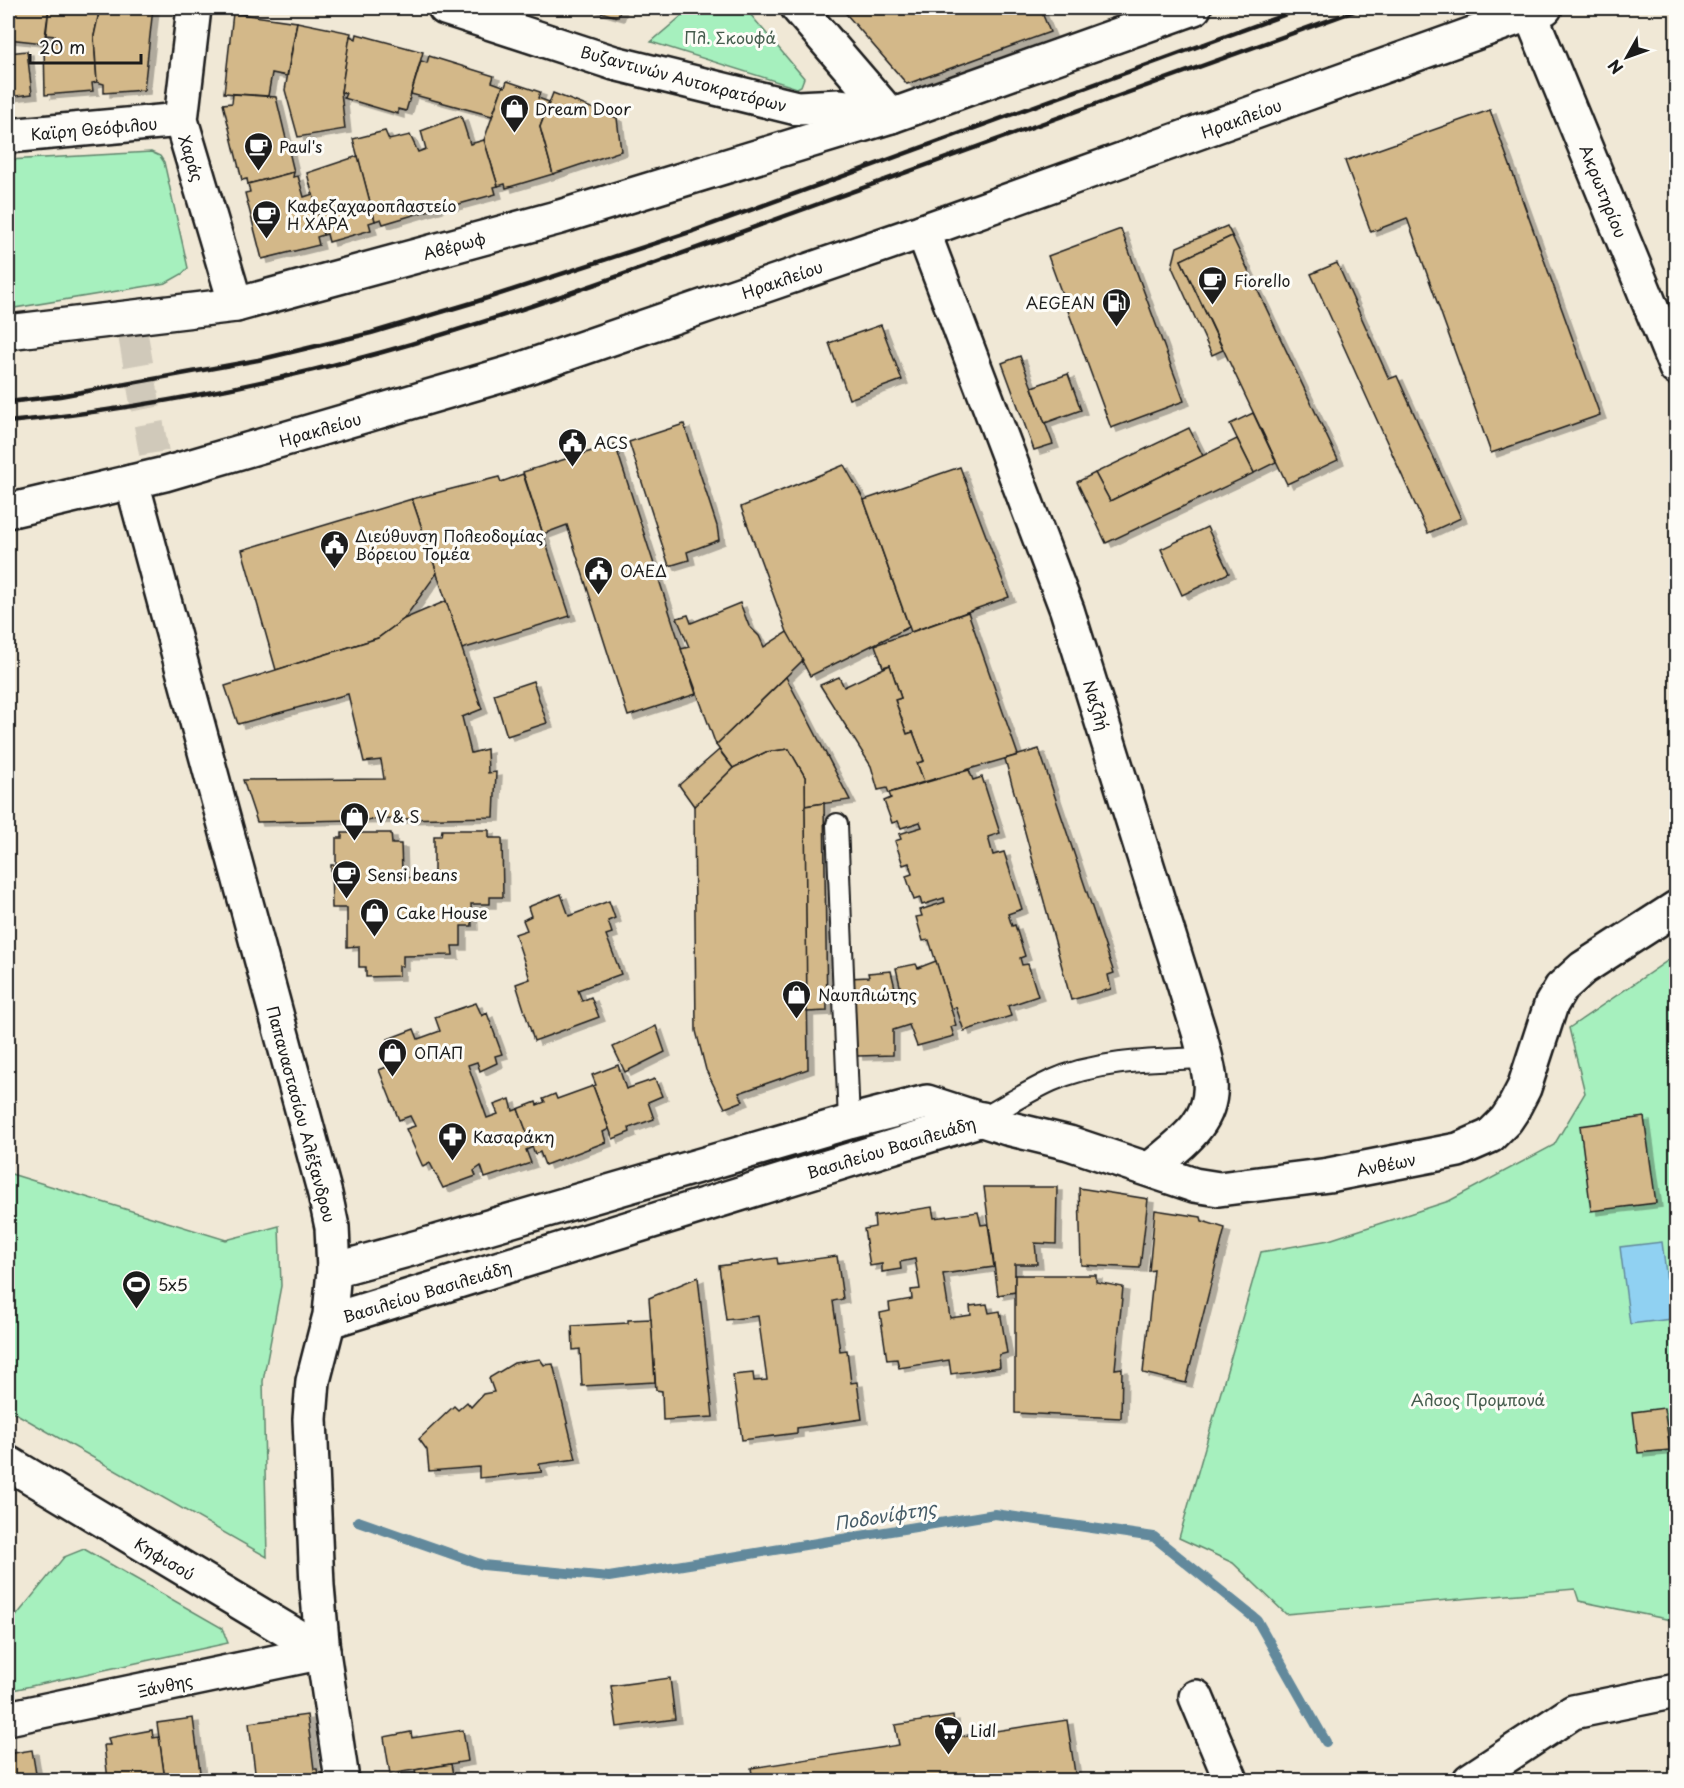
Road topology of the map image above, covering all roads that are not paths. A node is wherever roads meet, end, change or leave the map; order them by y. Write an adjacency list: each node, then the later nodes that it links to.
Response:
1 (194, 8): 7 (street, Χαράς)
2 (445, 8): 6 (street, Βυζαντινών Αυτοκρατόρων)
3 (798, 8): 6 (street)
4 (1194, 8): 6 (street)
5 (1537, 10): 9 (street, Ηρακλείου); 12 (street, Ακρωτηρίου)
6 (891, 116): 10 (street, Αβέρωφ)
7 (180, 120): 8 (street, Καϊρη Θεόφιλου); 10 (street, Χαράς)
8 (8, 136)
9 (922, 231): 13 (street, Ηρακλείου); 17 (street, Ναζλή)
10 (236, 304): 11 (street, Αβέρωφ)
11 (8, 332)
12 (1677, 368)
13 (132, 482): 14 (street, Ηρακλείου); 21 (street, Παπαναστασίου Αλέξανδρου)
14 (8, 511)
15 (837, 824): 19 (lane)
16 (1677, 908): 20 (street, Ανθέων)
17 (1205, 1058): 18 (lane); 20 (street, Ναζλή)
18 (982, 1119): 19 (street, Βασιλείου Βασιλειάδη); 20 (street, Ανθέων); 22 (street, Βασιλείου Βασιλειάδη)
19 (849, 1122): 21 (street, Βασιλείου Βασιλειάδη)
20 (1150, 1169)
21 (334, 1270): 22 (street, Παπαναστασίου Αλέξανδρου)
22 (329, 1321): 24 (street, Παπαναστασίου Αλέξανδρου)
23 (8, 1463): 24 (street, Κηφισού)
24 (323, 1652): 27 (street, Ξάνθης); 28 (street, Παπαναστασίου Αλέξανδρου)
25 (1677, 1691): 30 (street)
26 (1196, 1697): 29 (street)
27 (8, 1718)
28 (342, 1780)
29 (1231, 1780)
30 (1470, 1780)

